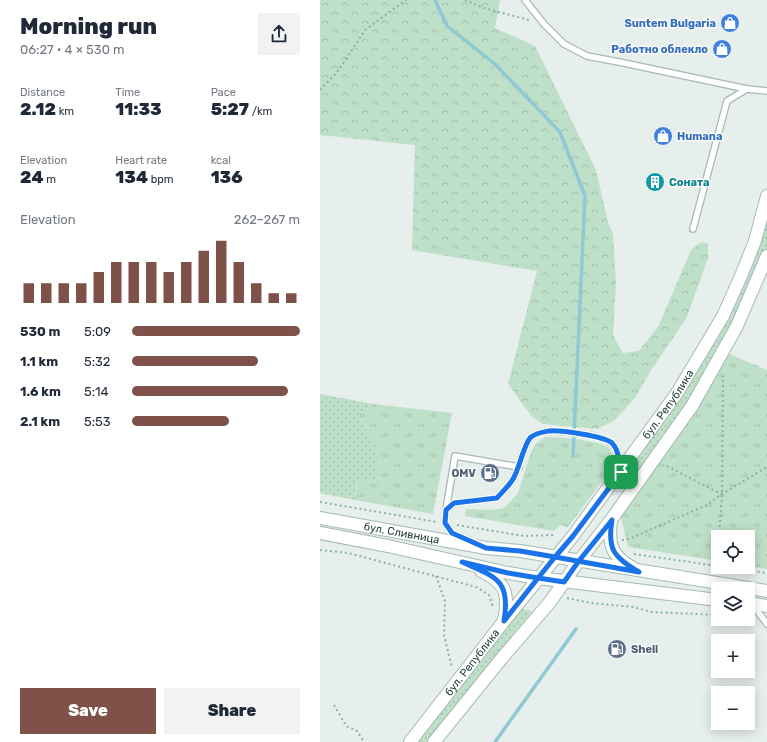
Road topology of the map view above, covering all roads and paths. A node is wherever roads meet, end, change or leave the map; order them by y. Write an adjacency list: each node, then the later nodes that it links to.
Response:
1 (406, 0): 6 (path)
2 (465, 0): 4 (path)
3 (525, 0): 4 (lane)
4 (544, 24): 5 (lane)
5 (747, 89): 7 (lane); 9 (lane)
6 (320, 90)
7 (767, 91)
8 (767, 196): 15 (street, бул. Република)
9 (693, 229)
10 (767, 256): 21 (street, бул. Република)
11 (723, 375): 16 (path)
12 (667, 466): 16 (path)
13 (518, 467): 15 (lane); 19 (lane); 19 (lane)
14 (767, 467): 16 (path)
15 (621, 472): 27 (street, бул. Република)
16 (722, 494): 22 (path); 24 (path)
17 (320, 500): 18 (path)
18 (325, 503)
19 (446, 510): 25 (lane)
20 (320, 518): 25 (street, бул. Сливница)
21 (612, 520): 24 (street); 29 (street, бул. Република)
22 (719, 530)
23 (320, 533): 28 (street, бул. Сливница)
24 (612, 547): 30 (path); 31 (street)
25 (486, 548): 27 (street, бул. Сливница)
26 (320, 550): 34 (path)
27 (555, 557): 29 (street, бул. Сливница); 35 (street, бул. Република)
28 (462, 562): 35 (street, бул. Сливница); 45 (street)
29 (578, 562): 31 (street, бул. Сливница); 36 (street, бул. Република)
30 (711, 565)
31 (639, 572): 37 (street, бул. Сливница)
32 (755, 572): 33 (path)
33 (767, 574)
34 (436, 576): 42 (path); 49 (path)
35 (538, 578): 36 (street, бул. Сливница); 45 (street, бул. Република)
36 (564, 582): 39 (street, бул. Сливница); 53 (street, бул. Република)
37 (767, 591)
38 (564, 597): 44 (path)
39 (711, 599)
40 (755, 605): 41 (street)
41 (767, 606)
42 (494, 608)
43 (755, 610): 47 (lane)
44 (711, 615)
45 (504, 621): 52 (street, бул. Република)
46 (755, 624): 48 (path)
47 (767, 624)
48 (760, 625)
49 (457, 664)
50 (334, 705): 51 (path)
51 (364, 742)
52 (410, 742)
53 (434, 742)

